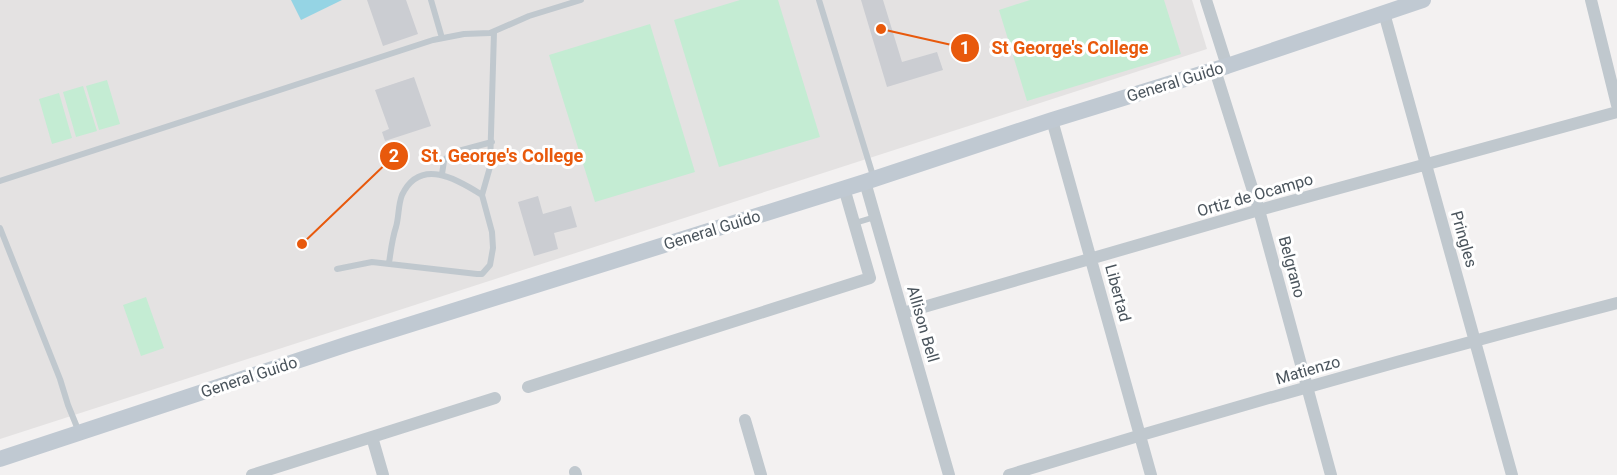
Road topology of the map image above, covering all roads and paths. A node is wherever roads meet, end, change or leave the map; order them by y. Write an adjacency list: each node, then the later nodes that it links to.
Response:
1 (431, 0): 9 (lane)
2 (581, 0): 8 (lane)
3 (819, 0): 18 (lane)
4 (1206, 0): 10 (street, Belgrano)
5 (1591, 0): 11 (street)
6 (1414, 1): 7 (main road, General Guido)
7 (1384, 13): 10 (main road, General Guido); 15 (street, Pringles)
8 (494, 32): 9 (lane); 14 (lane)
9 (442, 38): 17 (lane)
10 (1221, 68): 13 (main road, General Guido); 21 (street, Belgrano)
11 (1617, 105)
12 (1617, 112): 15 (street, Ortiz de Ocampo)
13 (1052, 120): 18 (main road, General Guido); 25 (street, Libertad)
14 (492, 142): 16 (lane); 20 (lane)
15 (1426, 165): 21 (street, Ortiz de Ocampo); 30 (street, Pringles)
16 (442, 174): 20 (lane); 26 (lane)
17 (0, 181)
18 (870, 181): 19 (main road, General Guido); 22 (street, Allison Bell)
19 (844, 188): 23 (street); 35 (main road, General Guido)
20 (482, 195): 26 (lane)
21 (1259, 210): 25 (street, Ortiz de Ocampo); 32 (street, Belgrano)
22 (874, 217): 23 (lane); 29 (street, Allison Bell)
23 (855, 223): 31 (street)
24 (0, 228): 35 (lane)
25 (1092, 258): 29 (street, Ortiz de Ocampo); 36 (street, Libertad)
26 (389, 263): 27 (lane)
27 (337, 269)
28 (1617, 303): 30 (street, Matienzo)
29 (903, 313): 42 (street, Allison Bell)
30 (1475, 340): 32 (street, Matienzo); 46 (street, Pringles)
31 (528, 387)
32 (1308, 387): 36 (street, Matienzo); 45 (street, Belgrano)
33 (495, 398): 37 (street)
34 (745, 420): 41 (street)
35 (79, 432): 38 (main road, General Guido)
36 (1140, 435): 43 (street, Matienzo); 44 (street, Libertad)
37 (372, 437): 39 (street); 40 (street)
38 (0, 459)
39 (252, 475)
40 (383, 475)
41 (761, 475)
42 (950, 475)
43 (1009, 475)
44 (1151, 475)
45 (1331, 475)
46 (1512, 475)

